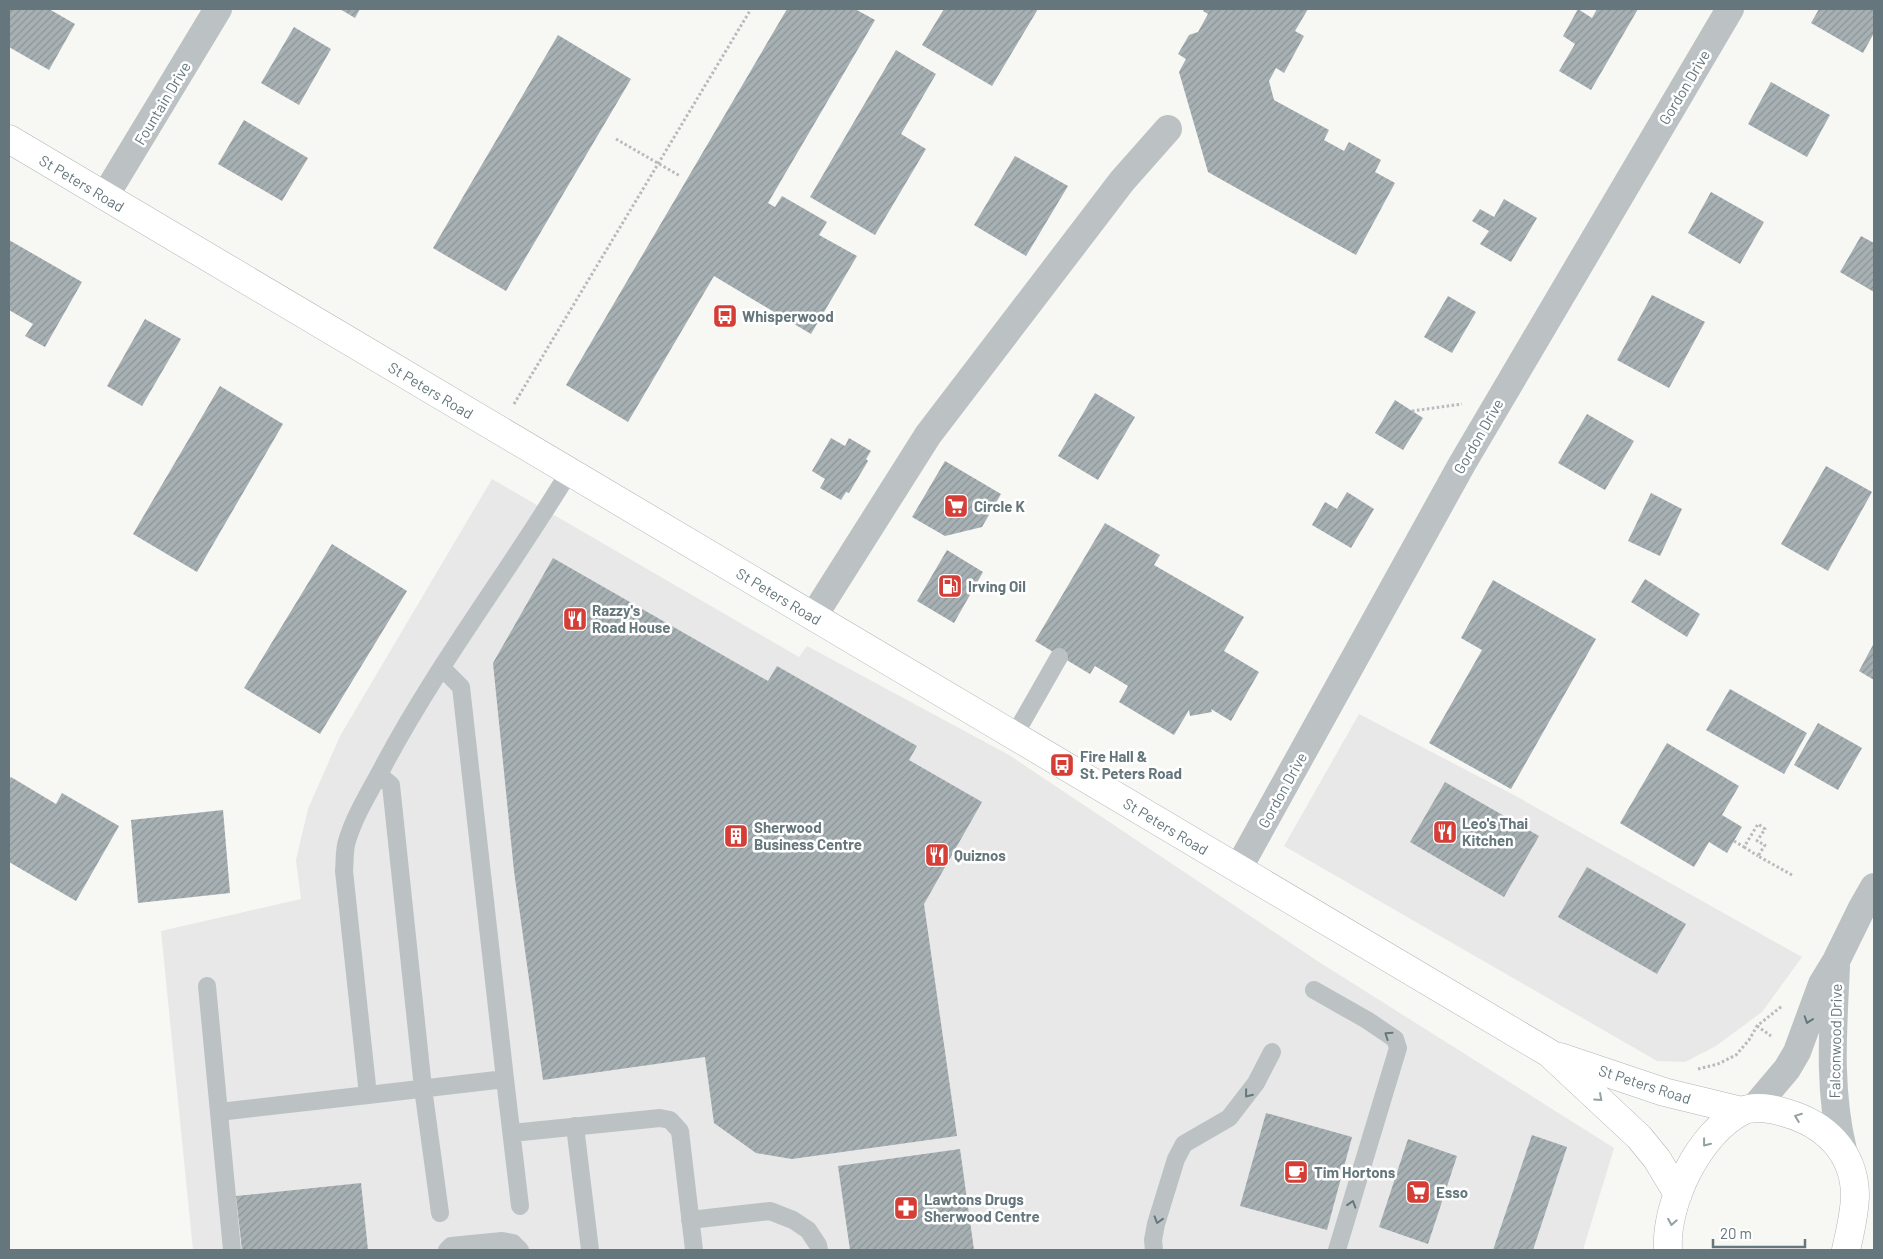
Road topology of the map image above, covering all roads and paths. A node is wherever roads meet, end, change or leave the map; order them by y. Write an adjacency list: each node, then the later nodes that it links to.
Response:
1 (218, 9): 9 (street, Fountain Drive)
2 (751, 9): 7 (path)
3 (1730, 9): 11 (street, Gordon Drive)
4 (1168, 129): 14 (street)
5 (9, 139): 9 (main road, St Peters Road)
6 (616, 139): 7 (path)
7 (658, 164): 8 (path); 12 (path)
8 (680, 176)
9 (105, 196): 12 (main road, St Peters Road)
10 (1412, 411): 11 (path)
11 (1490, 415): 22 (street, Gordon Drive)
12 (499, 430): 13 (main road, St Peters Road)
13 (569, 472): 14 (main road, St Peters Road); 16 (lane)
14 (813, 616): 17 (main road, St Peters Road)
15 (1060, 657): 17 (lane)
16 (442, 668): 18 (lane); 32 (lane)
17 (1014, 736): 22 (main road, St Peters Road)
18 (378, 775): 33 (lane); 34 (lane)
19 (1734, 841): 20 (path)
20 (1744, 847): 21 (path); 21 (path)
21 (1758, 856): 23 (path)
22 (1238, 869): 30 (main road, St Peters Road)
23 (1792, 875)
24 (1874, 887): 25 (street, Falconwood Drive)
25 (1836, 961): 35 (street, Falconwood Drive, one-way to 35); 39 (street, Falconwood Drive)
26 (207, 986): 36 (lane)
27 (1314, 990): 53 (lane, one-way to 27)
28 (1756, 1026): 31 (path)
29 (1272, 1052): 52 (lane, one-way to 52)
30 (1549, 1053): 35 (main road, St Peters Road); 41 (main road, St Peters Road, one-way to 41)
31 (1695, 1070)
32 (505, 1079): 33 (lane); 38 (lane)
33 (423, 1088): 34 (lane); 43 (lane)
34 (368, 1095): 36 (lane)
35 (1748, 1109): 39 (main road, St Peters Road, one-way to 35); 41 (main road, one-way to 41)
36 (219, 1112): 46 (lane)
37 (575, 1126): 38 (lane); 44 (lane); 49 (lane)
38 (512, 1132): 42 (lane)
39 (1843, 1150): 40 (main road)
40 (1855, 1193): 45 (main road); 55 (main road)
41 (1678, 1194): 54 (main road, one-way to 54)
42 (520, 1206)
43 (440, 1214)
44 (690, 1220): 50 (lane); 51 (lane)
45 (1874, 1225)
46 (232, 1250)
47 (447, 1250): 48 (lane)
48 (520, 1250)
49 (590, 1250)
50 (694, 1250)
51 (819, 1250)
52 (1154, 1250)
53 (1337, 1250)
54 (1668, 1250)
55 (1846, 1250)

